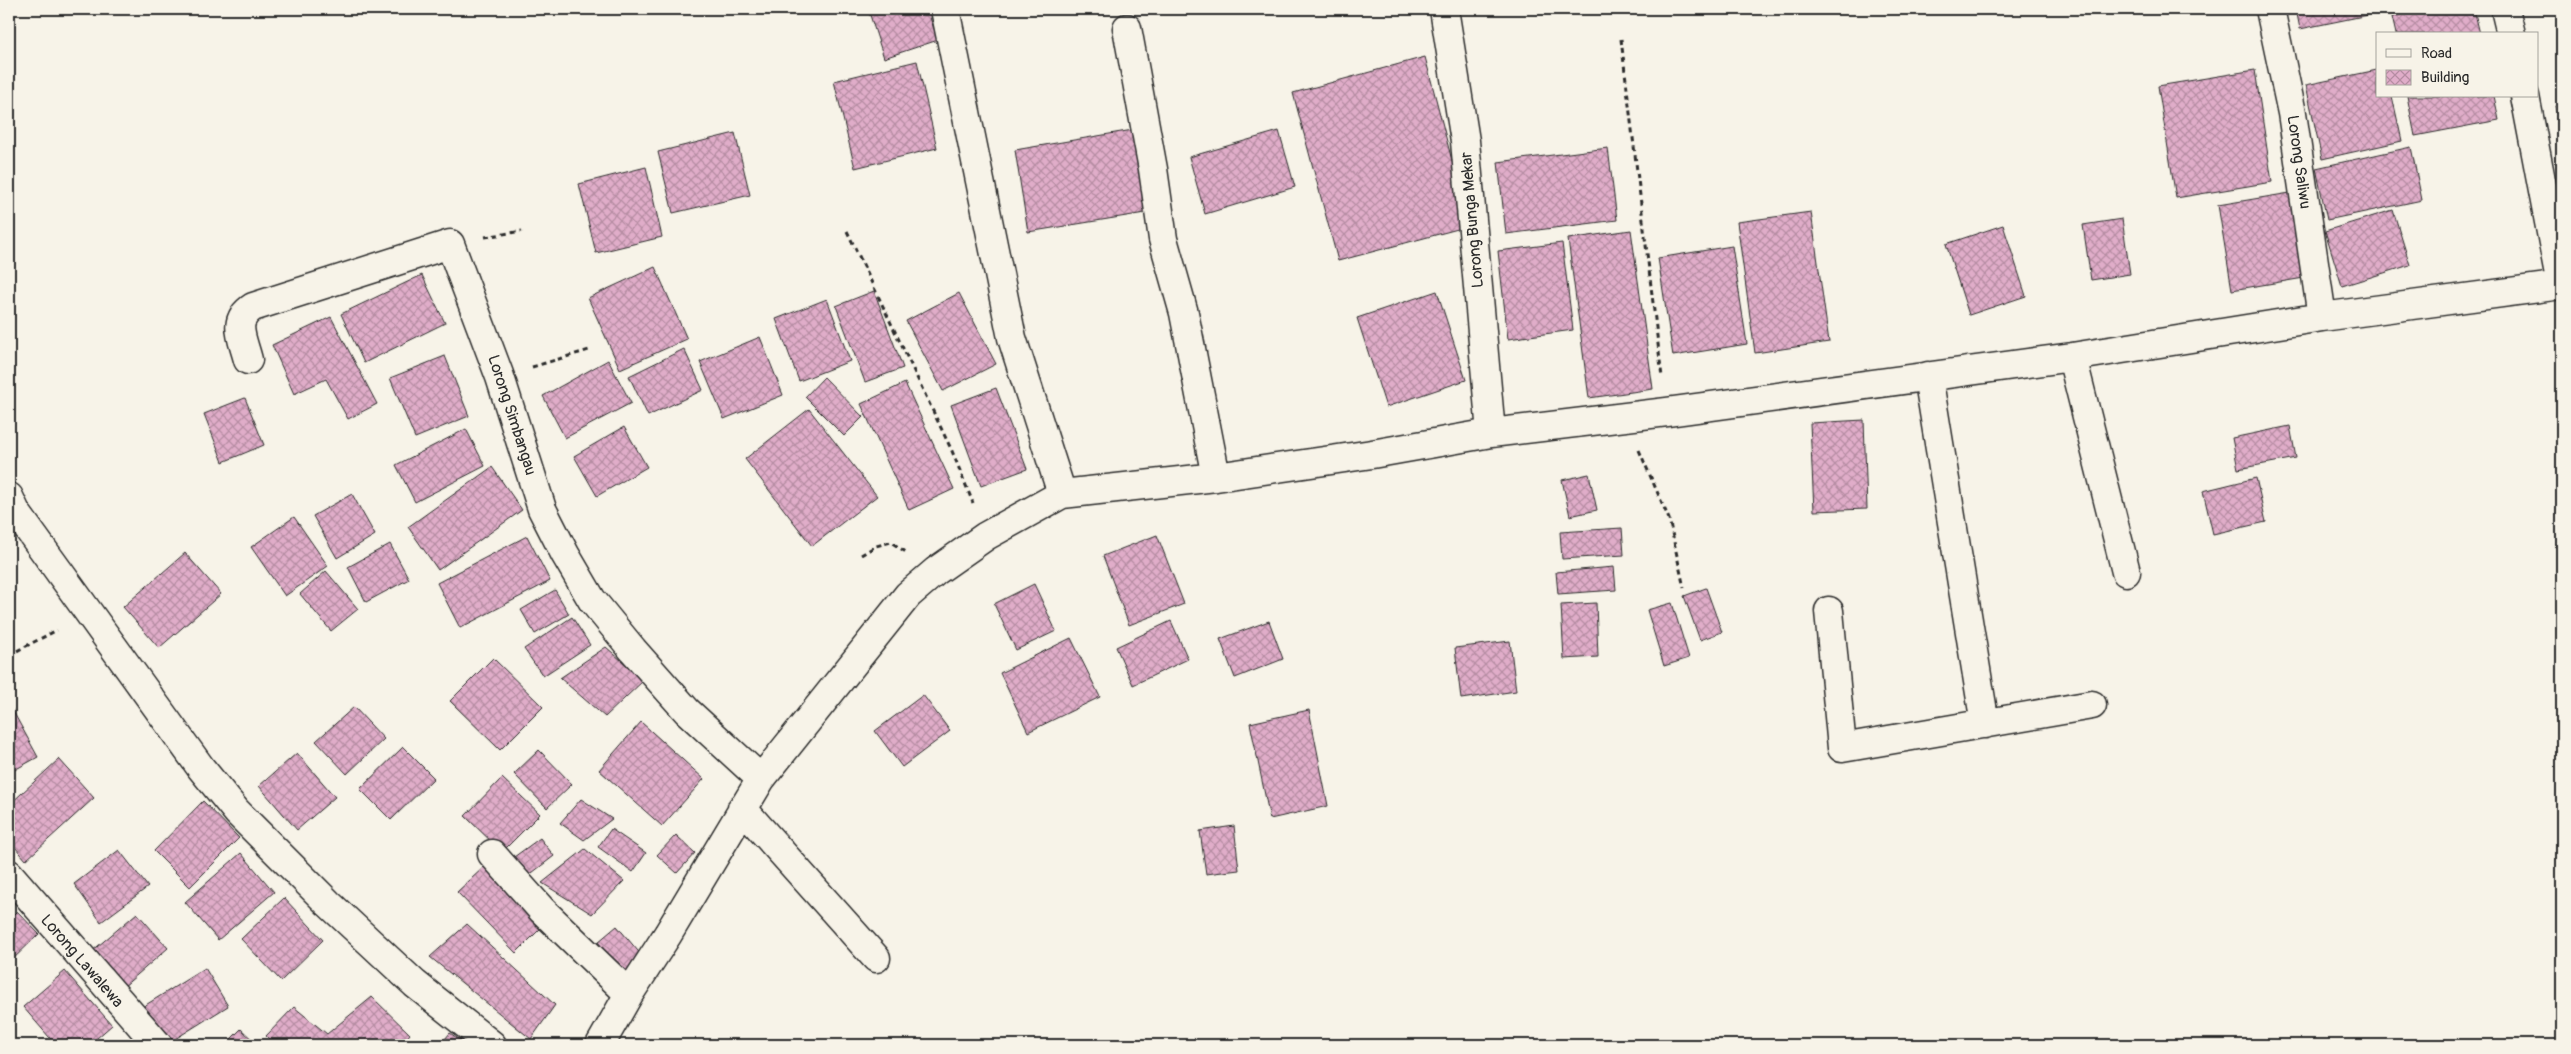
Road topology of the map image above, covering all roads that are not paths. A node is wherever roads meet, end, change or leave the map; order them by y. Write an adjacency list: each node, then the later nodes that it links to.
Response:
1 (945, 9): 15 (street)
2 (1444, 9): 13 (street, Lorong Bunga Mekar)
3 (2270, 9): 9 (street, Lorong Saliwu)
4 (2505, 9): 6 (street)
5 (1127, 28): 14 (street)
6 (2511, 32)
7 (2525, 98): 8 (street)
8 (2561, 285): 9 (street)
9 (2322, 317): 10 (street)
10 (2072, 357): 12 (street); 17 (street)
11 (248, 360): 21 (street, Lorong Simbangau)
12 (1928, 376): 13 (street); 20 (street)
13 (1491, 432): 14 (street)
14 (1216, 477): 15 (street)
15 (1062, 494): 21 (street)
16 (9, 497): 28 (street)
17 (2126, 572)
18 (1829, 611): 20 (street)
19 (2092, 705): 20 (street)
20 (1985, 724)
21 (762, 779): 22 (street)
22 (742, 808): 25 (street); 26 (street)
23 (492, 854): 26 (street)
24 (9, 874): 27 (street, Lorong Lawalewa)
25 (876, 958)
26 (629, 994): 29 (street)
27 (158, 1045)
28 (492, 1045)
29 (600, 1045)

